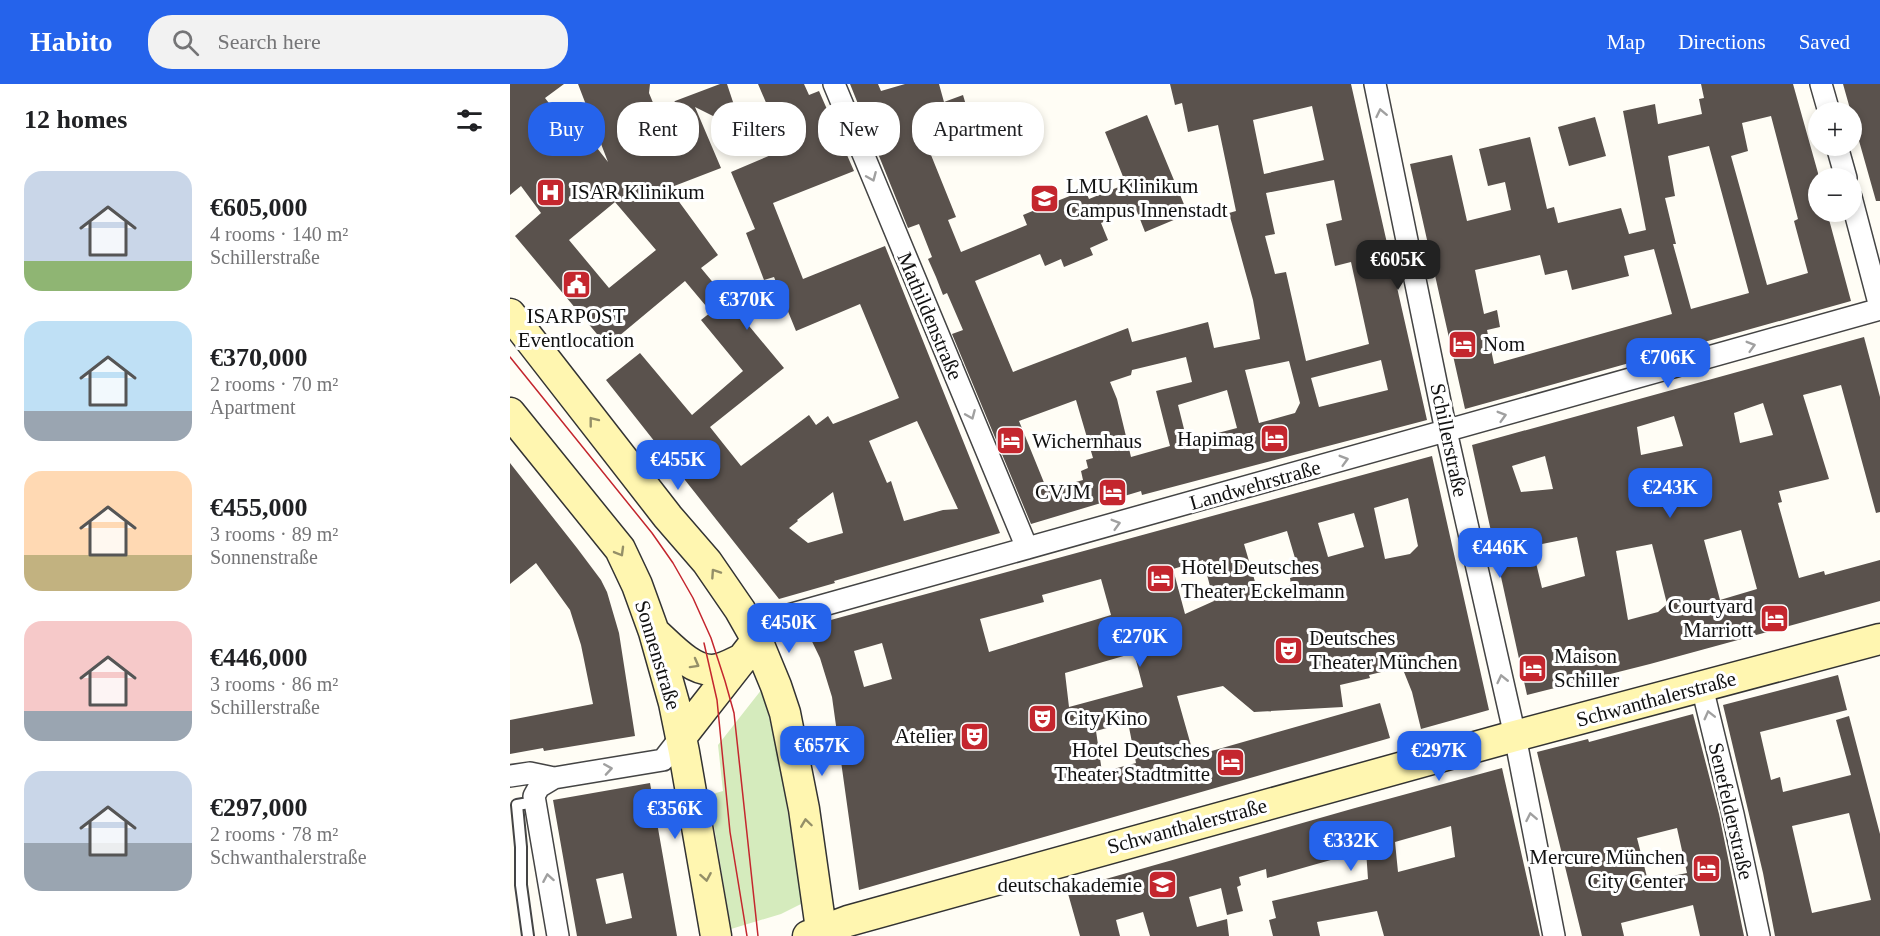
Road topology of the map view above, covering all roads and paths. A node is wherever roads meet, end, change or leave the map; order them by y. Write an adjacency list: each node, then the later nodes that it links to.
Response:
1 (834, 84): 10 (street, Mathildenstraße, one-way to 10)
2 (1375, 84): 9 (street, Schillerstraße, one-way to 2)
3 (1821, 84): 4 (street)
4 (1826, 102)
5 (1858, 222): 6 (street)
6 (1880, 308): 9 (street, Landwehrstraße, one-way to 6)
7 (510, 314): 13 (main road, one-way to 7)
8 (510, 413): 11 (main road, Sonnenstraße, one-way to 11)
9 (1446, 431): 10 (street, Landwehrstraße, one-way to 9); 15 (street, Schillerstraße, one-way to 9)
10 (1027, 548): 13 (street, Landwehrstraße)
11 (654, 632): 13 (main road, one-way to 13); 16 (main road, Sonnenstraße)
12 (1880, 639): 14 (main road, Schwanthalerstraße)
13 (751, 649): 16 (main road, Landwehrstraße); 20 (main road, one-way to 13)
14 (1702, 687): 15 (main road, Schwanthalerstraße); 25 (street, Senefelderstraße, one-way to 14)
15 (1515, 736): 20 (main road, Schwanthalerstraße); 24 (street, Schillerstraße, one-way to 15)
16 (681, 737): 18 (street, one-way to 16); 23 (main road, Sonnenstraße, one-way to 23)
17 (510, 777): 18 (street)
18 (554, 778): 19 (street)
19 (526, 804): 21 (lane); 22 (street, one-way to 19)
20 (817, 934)
21 (528, 936)
22 (558, 936)
23 (716, 936)
24 (1554, 936)
25 (1759, 936)

